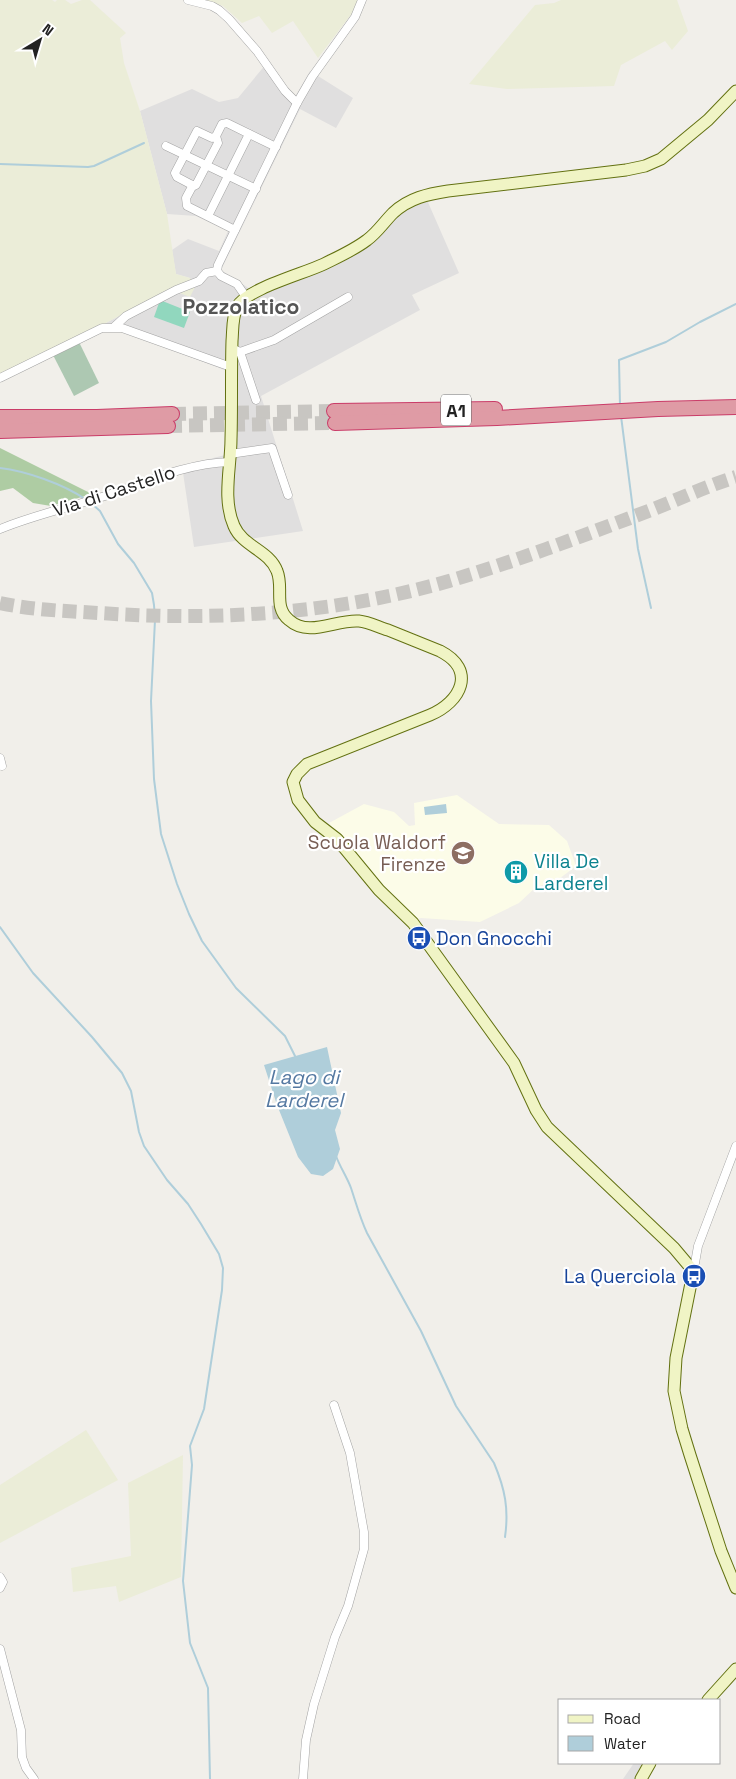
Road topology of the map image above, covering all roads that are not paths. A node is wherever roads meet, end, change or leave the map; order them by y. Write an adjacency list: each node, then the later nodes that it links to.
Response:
1 (188, 0): 4 (street)
2 (362, 0): 4 (street)
3 (736, 92): 17 (main road)
4 (296, 102): 8 (street)
5 (249, 134): 6 (street); 8 (street); 11 (street)
6 (216, 136): 9 (street); 10 (street)
7 (166, 146): 9 (street)
8 (276, 147): 13 (street)
9 (184, 155): 10 (street); 12 (street)
10 (206, 166): 11 (street); 12 (street)
11 (228, 176): 13 (street); 14 (street)
12 (192, 185): 14 (street)
13 (256, 188): 15 (street)
14 (208, 216): 15 (street)
15 (235, 230): 16 (street)
16 (217, 271): 17 (street); 19 (street)
17 (246, 297): 20 (main road)
18 (348, 297): 20 (street)
19 (116, 326): 21 (street); 22 (street)
20 (236, 351): 21 (main road); 23 (street)
21 (231, 367): 28 (main road)
22 (0, 378)
23 (256, 400)
24 (736, 407): 26 (highway, A1)
25 (0, 417): 27 (highway)
26 (335, 417)
27 (0, 430)
28 (230, 458): 29 (street, Via di Castello); 30 (street, Via di Castello); 32 (main road)
29 (288, 495)
30 (0, 530)
31 (736, 1146): 32 (street)
32 (690, 1267): 36 (main road)
33 (334, 1405): 42 (street)
34 (0, 1577): 35 (street)
35 (0, 1588)
36 (736, 1588)
37 (0, 1649): 41 (street)
38 (736, 1669): 39 (main road)
39 (709, 1699)
40 (649, 1764): 43 (main road)
41 (34, 1779)
42 (302, 1779)
43 (641, 1779)

